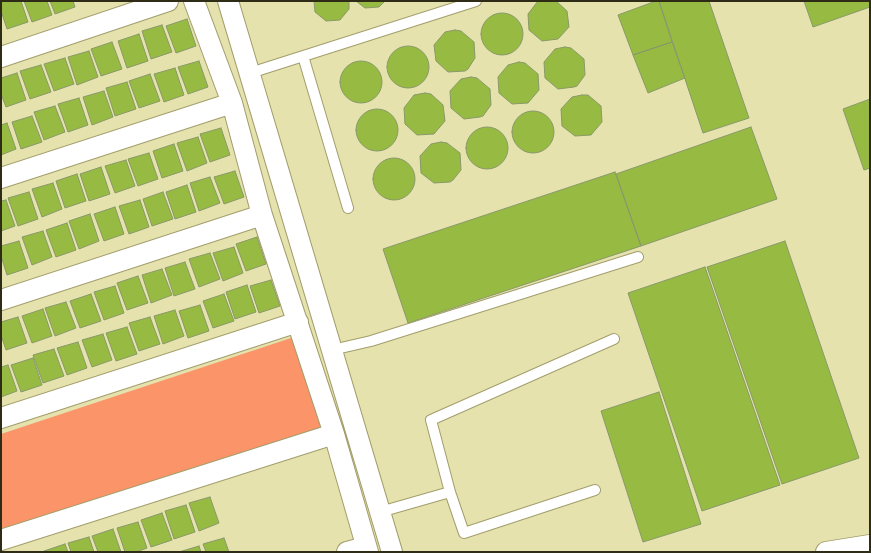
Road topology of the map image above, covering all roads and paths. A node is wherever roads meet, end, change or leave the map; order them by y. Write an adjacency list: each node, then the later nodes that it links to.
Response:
1 (168, 1): 5 (street)
2 (194, 1): 8 (street)
3 (228, 1): 7 (street)
4 (476, 1): 6 (lane)
5 (1, 56)
6 (303, 56): 7 (lane); 10 (lane)
7 (250, 73): 16 (street)
8 (232, 103): 9 (street); 11 (street)
9 (1, 178)
10 (348, 208)
11 (262, 215): 13 (street); 14 (street)
12 (638, 257): 16 (lane)
13 (1, 300)
14 (298, 322): 17 (street); 18 (street)
15 (614, 339): 20 (lane)
16 (332, 350): 21 (street)
17 (1, 418)
18 (334, 434): 22 (street); 24 (street)
19 (595, 490): 20 (lane)
20 (450, 492): 21 (lane)
21 (380, 512): 26 (street)
22 (1, 540)
23 (870, 545): 27 (street)
24 (367, 549): 25 (street)
25 (347, 552)
26 (392, 552)
27 (826, 552)

